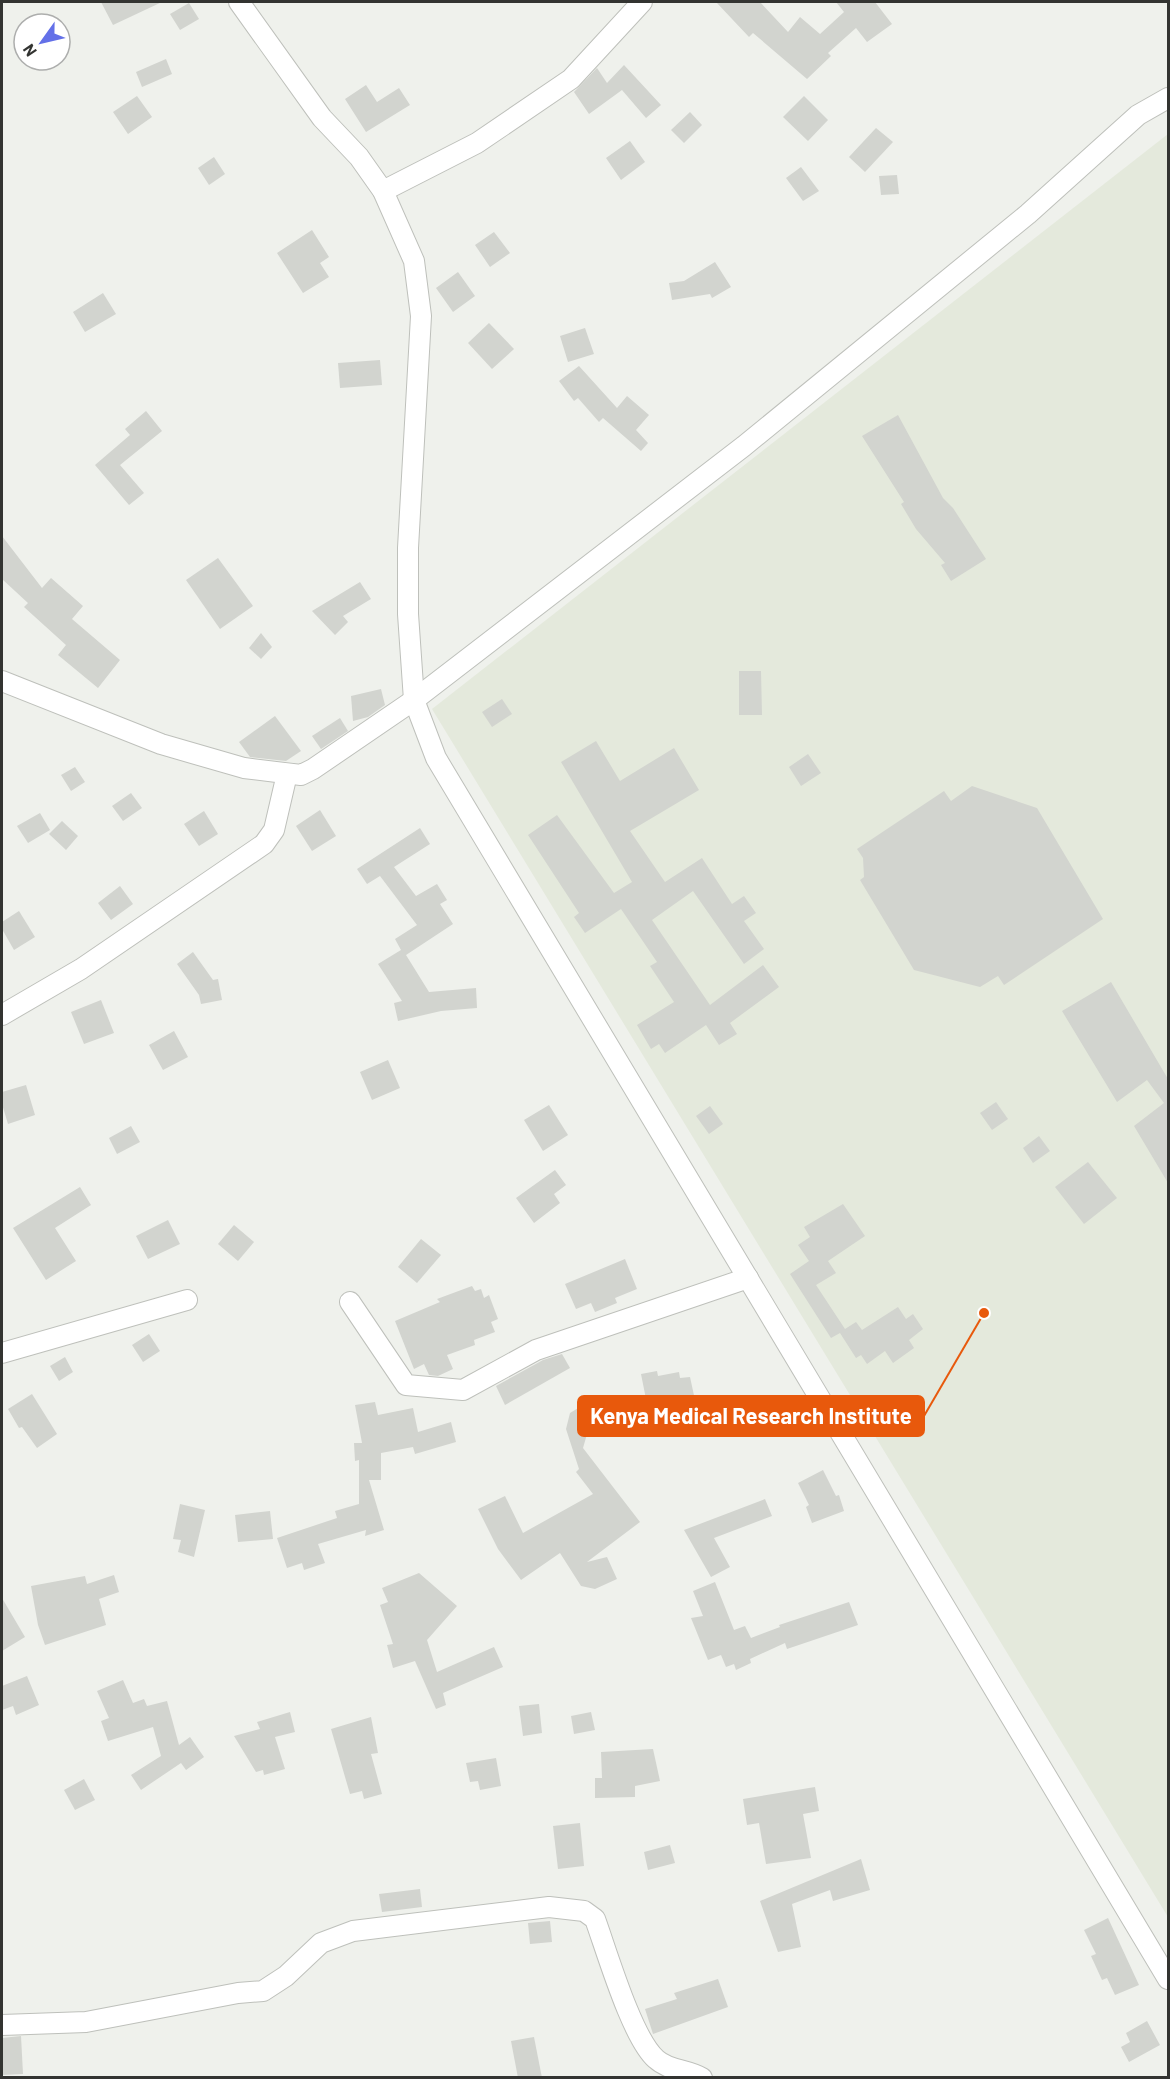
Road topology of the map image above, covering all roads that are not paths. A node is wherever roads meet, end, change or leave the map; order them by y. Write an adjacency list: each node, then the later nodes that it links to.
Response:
1 (239, 2): 4 (street)
2 (642, 2): 4 (street)
3 (1168, 98): 6 (street)
4 (383, 191): 6 (street)
5 (2, 681): 7 (street)
6 (414, 700): 7 (street); 9 (street)
7 (287, 774): 8 (street)
8 (2, 1015)
9 (748, 1278): 11 (street); 13 (street)
10 (187, 1300): 12 (street)
11 (350, 1302)
12 (2, 1353)
13 (1168, 1979)
14 (2, 2025): 15 (street)
15 (702, 2078)

